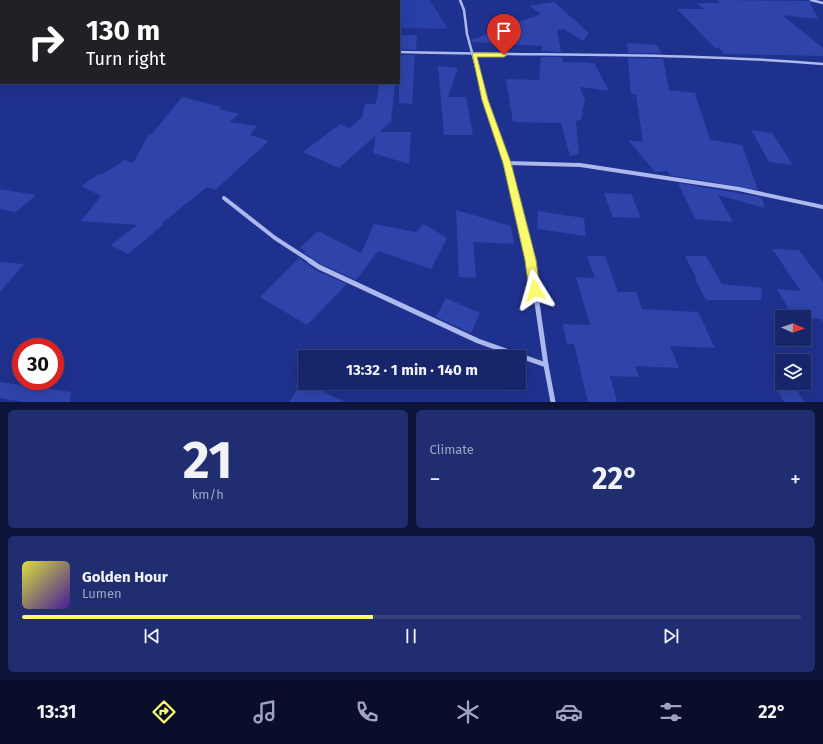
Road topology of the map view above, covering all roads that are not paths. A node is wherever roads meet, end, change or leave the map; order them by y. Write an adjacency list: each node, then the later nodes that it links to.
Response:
1 (460, 0): 5 (street)
2 (811, 0): 3 (street)
3 (823, 3)
4 (400, 52): 5 (street)
5 (474, 55): 6 (street); 7 (street)
6 (823, 64)
7 (507, 163): 9 (street); 10 (street)
8 (224, 198): 10 (street)
9 (823, 207)
10 (546, 365): 11 (street)
11 (553, 402)

